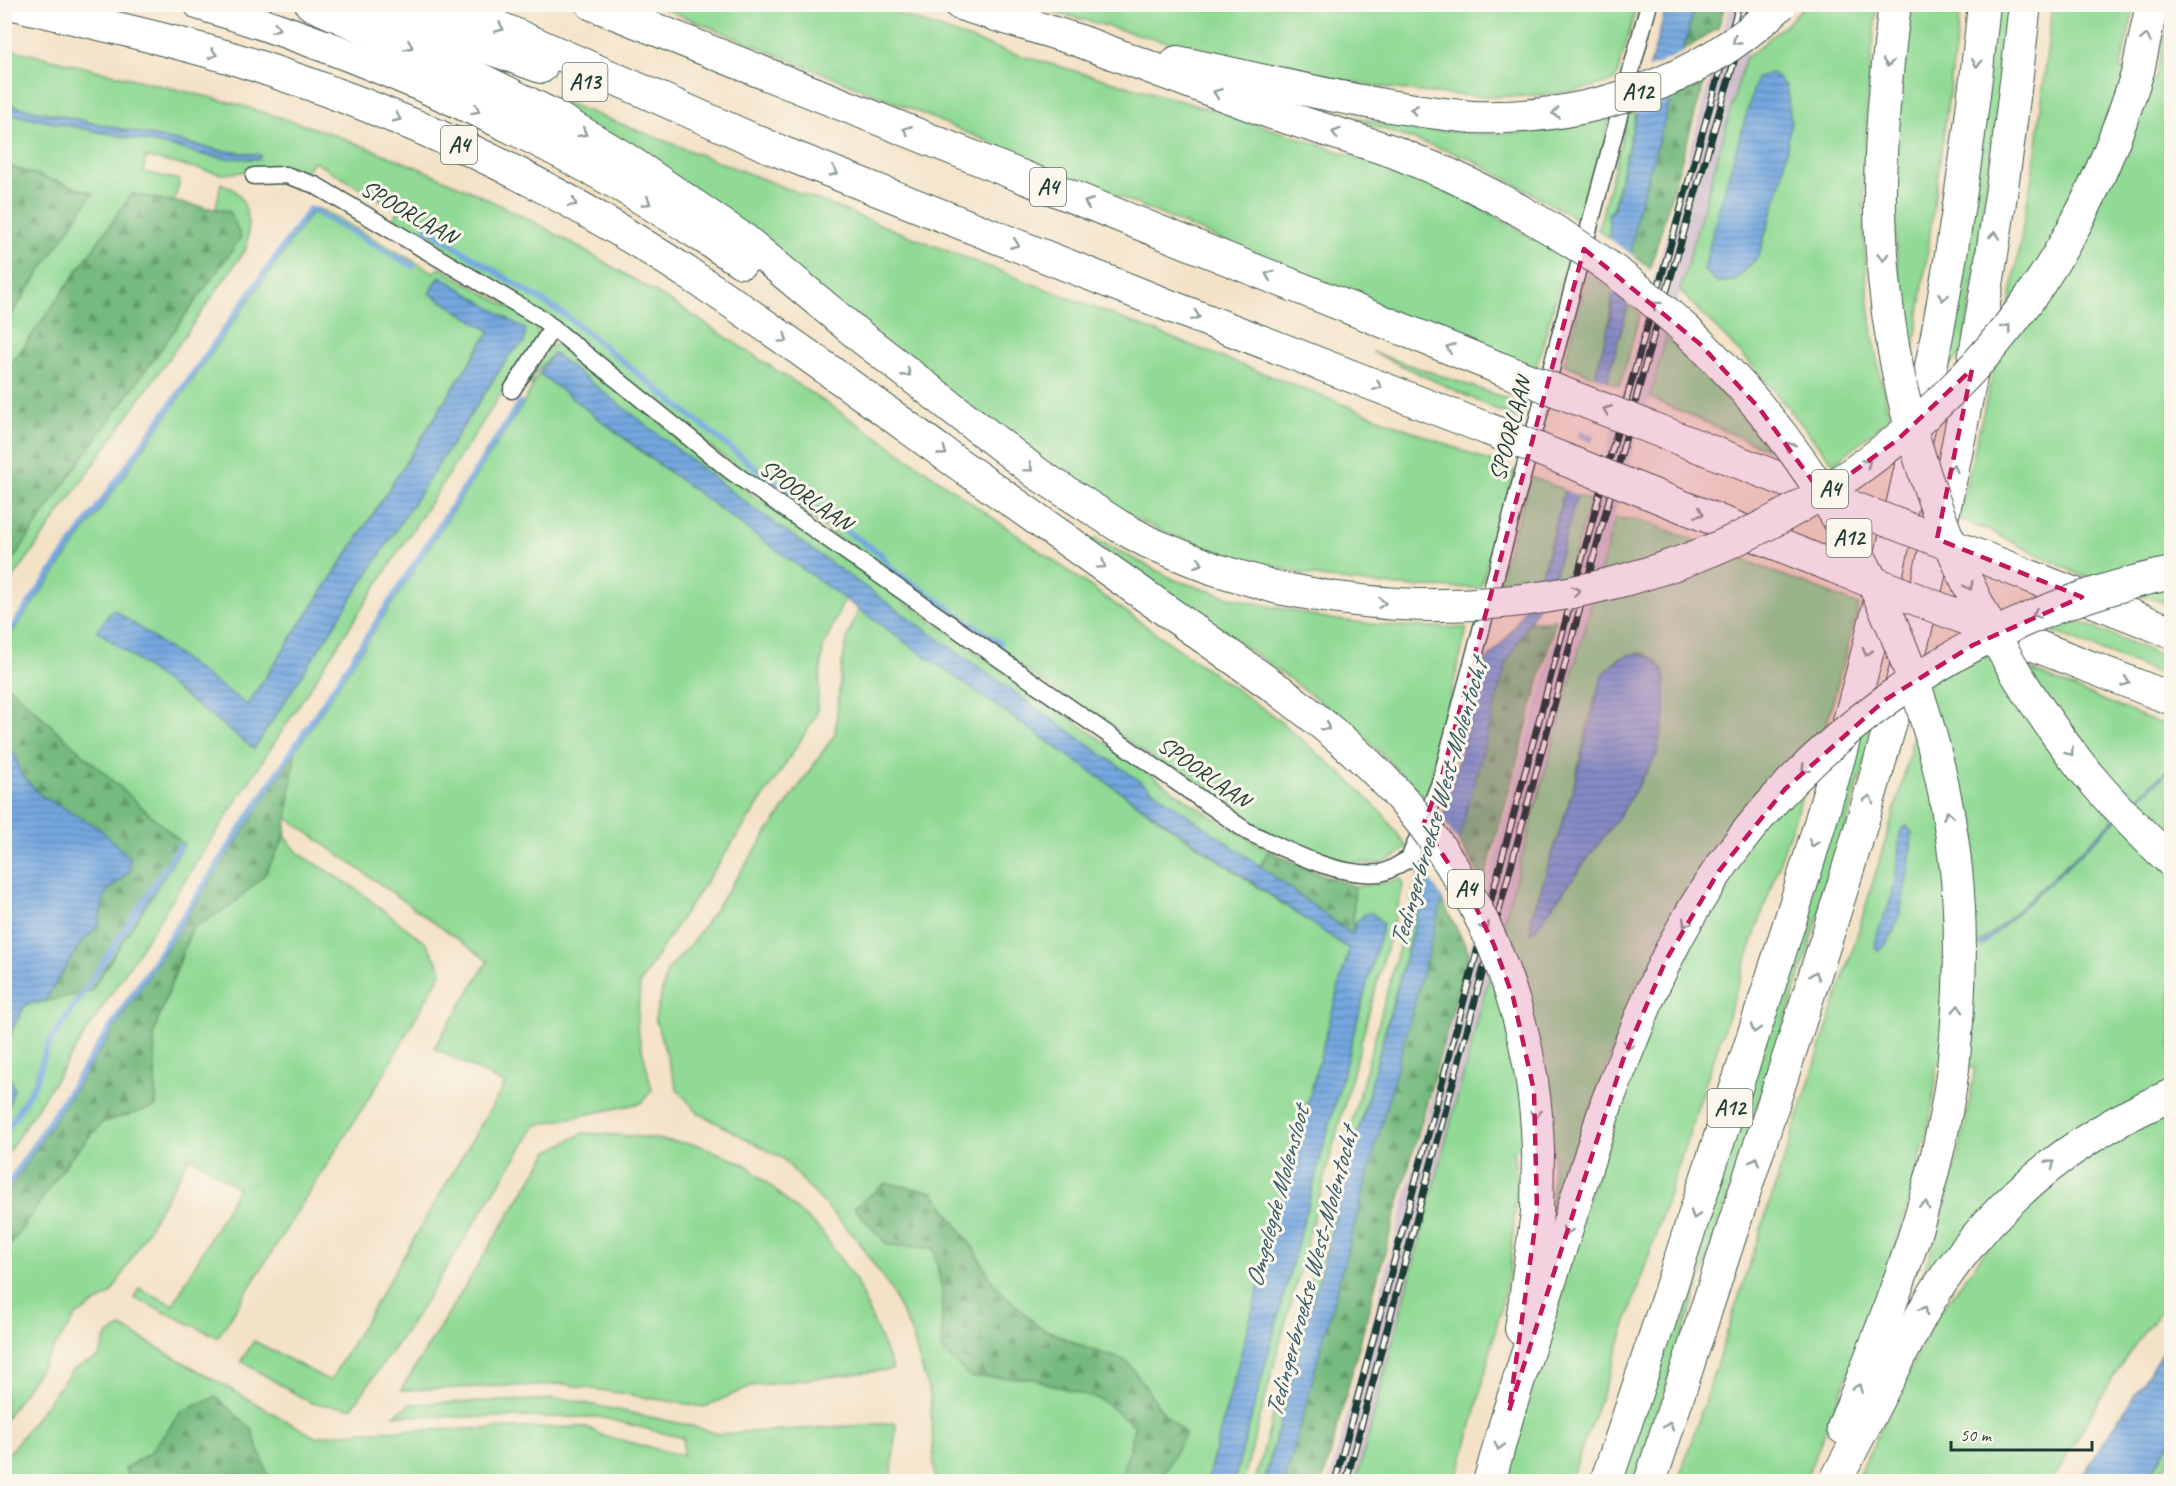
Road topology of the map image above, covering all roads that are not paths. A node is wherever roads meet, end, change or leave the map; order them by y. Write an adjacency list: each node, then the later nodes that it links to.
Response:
1 (13, 4): 15 (highway, A4)
2 (200, 4): 20 (highway, A4, one-way to 20)
3 (311, 4): 20 (highway, A4, one-way to 20)
4 (366, 4): 17 (highway, A13)
5 (446, 4): 17 (highway, one-way to 17)
6 (592, 4): 23 (highway, A4, one-way to 6, bridge)
7 (960, 4): 16 (highway, A12)
8 (1649, 4): 19 (street, SPOORLAAN)
9 (1781, 4): 16 (highway, A12, one-way to 16, bridge)
10 (1895, 4): 25 (highway, one-way to 25, bridge)
11 (1984, 4): 28 (highway, A12, one-way to 28)
12 (2025, 4): 32 (highway, A12, one-way to 12)
13 (2152, 4): 20 (highway, A4, one-way to 13, bridge)
14 (4, 21): 15 (highway)
15 (157, 38): 27 (highway, A4, one-way to 27, bridge)
16 (1080, 41): 33 (highway, A12, one-way to 16, bridge)
17 (779, 151): 24 (highway, one-way to 24, bridge)
18 (254, 176): 19 (street, SPOORLAAN)
19 (553, 327): 21 (street)
20 (861, 337)
21 (512, 390)
22 (2172, 573): 27 (highway, A4, one-way to 27, bridge)
23 (2172, 632)
24 (2172, 699)
25 (2172, 862)
26 (2172, 1095): 34 (highway, one-way to 26)
27 (1509, 1412): 29 (highway, A4, one-way to 29)
28 (1625, 1427): 30 (highway, A12); 31 (highway, A12)
29 (1489, 1482)
30 (1598, 1482)
31 (1606, 1482)
32 (1650, 1482)
33 (1821, 1482)
34 (1835, 1482)

